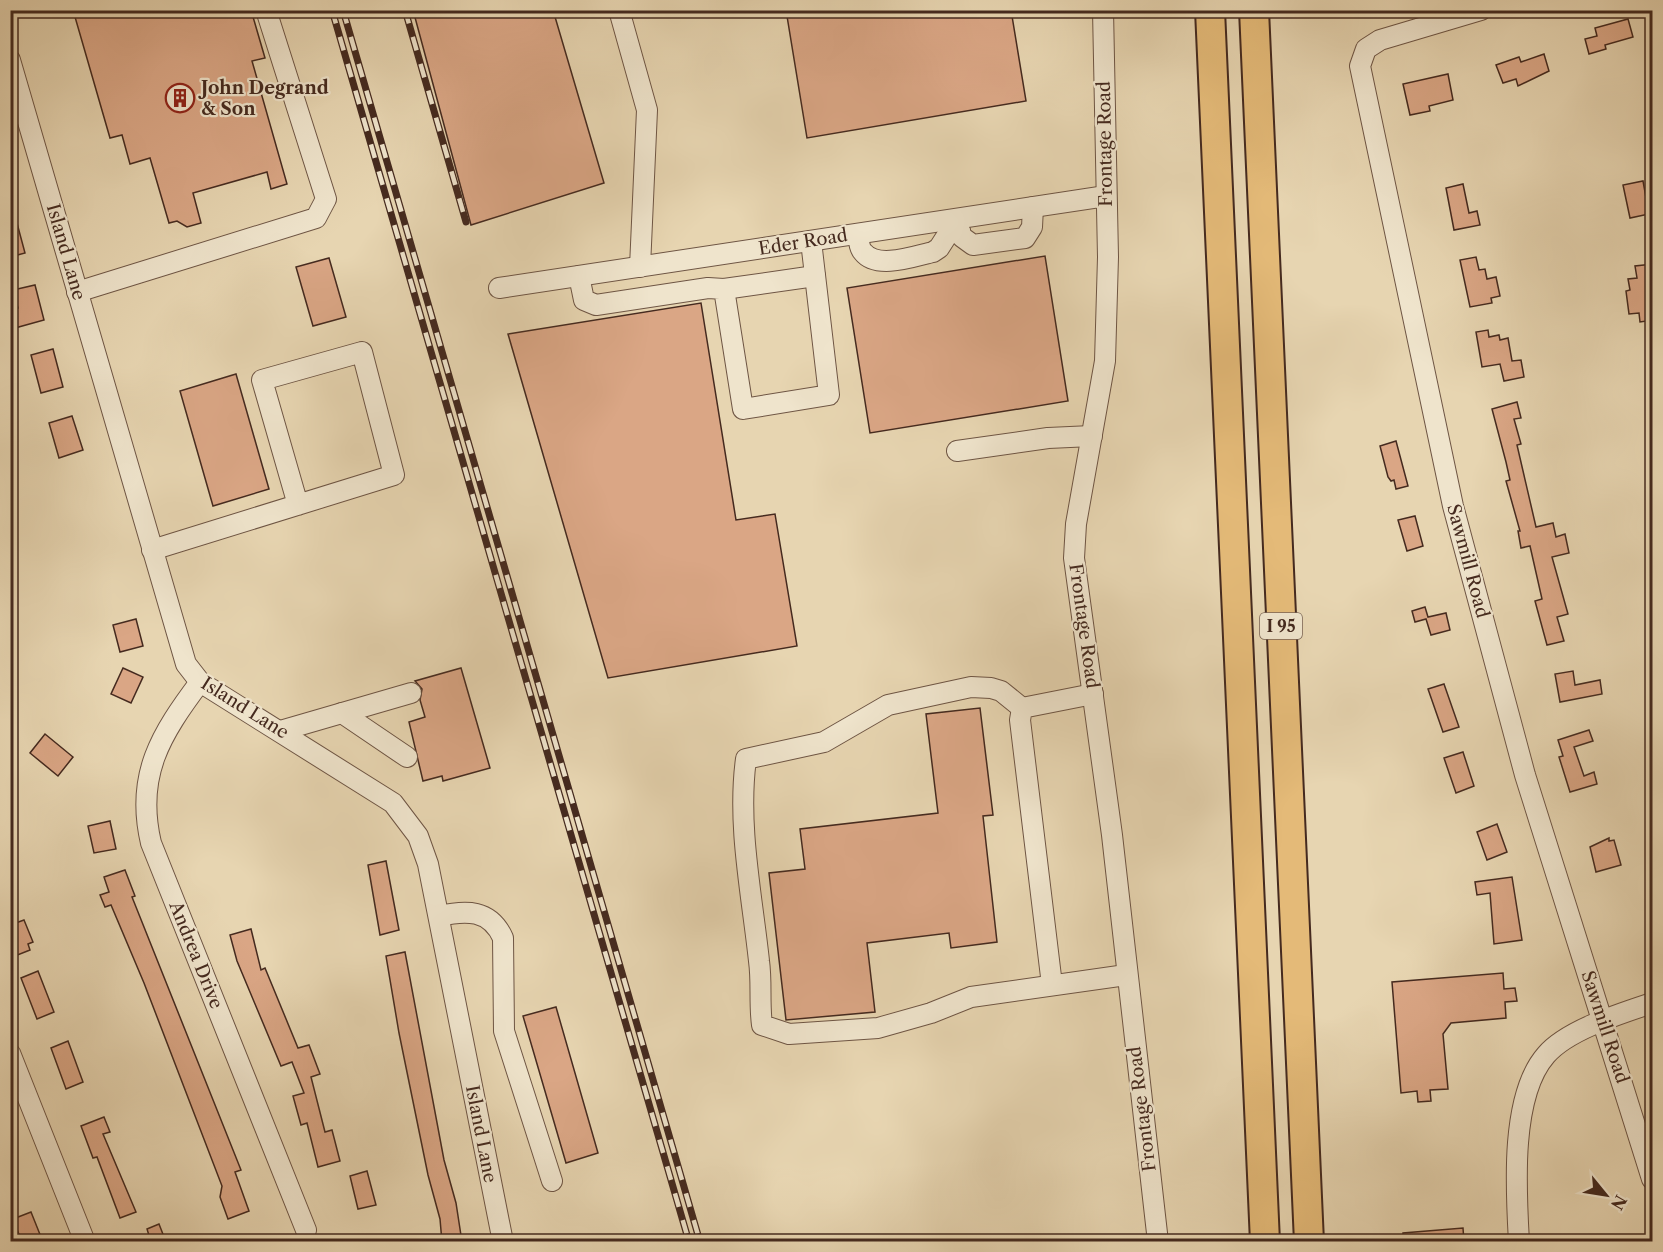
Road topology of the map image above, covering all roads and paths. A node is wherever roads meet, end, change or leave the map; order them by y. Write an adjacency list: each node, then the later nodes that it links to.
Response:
1 (266, 10): 18 (street)
2 (619, 10): 13 (street)
3 (1103, 10): 8 (street, Frontage Road)
4 (1210, 10): 42 (highway, I 95)
5 (1254, 10): 43 (highway, I 95)
6 (1480, 10): 34 (street, Sawmill Road)
7 (10, 60): 18 (street, Island Lane)
8 (1106, 196): 9 (street, Eder Road); 19 (street, Frontage Road)
9 (1033, 207): 10 (street, Eder Road); 10 (street)
10 (958, 225): 11 (street, Eder Road); 11 (street)
11 (858, 234): 12 (street, Eder Road)
12 (811, 241): 13 (street, Eder Road); 15 (street)
13 (640, 267): 14 (street, Eder Road)
14 (579, 276): 16 (street, Eder Road); 17 (street)
15 (815, 276): 17 (street); 17 (street)
16 (500, 288)
17 (716, 289)
18 (77, 292): 22 (street, Island Lane)
19 (1092, 436): 20 (street); 25 (street, Frontage Road)
20 (957, 451)
21 (298, 505): 21 (street); 22 (street)
22 (152, 550): 23 (street, Island Lane)
23 (200, 682): 28 (street, Island Lane); 38 (street, Andrea Drive)
24 (411, 693): 27 (street)
25 (1093, 694): 26 (street); 31 (street, Frontage Road)
26 (1022, 708): 32 (street); 32 (street)
27 (342, 713): 28 (street); 29 (street)
28 (280, 731): 30 (street, Island Lane)
29 (407, 757)
30 (439, 916): 37 (street); 40 (street, Island Lane)
31 (1126, 975): 32 (street); 41 (street, Frontage Road)
32 (1052, 985)
33 (1653, 1003): 34 (street)
34 (1603, 1019): 36 (street, Sawmill Road); 44 (street)
35 (10, 1053): 39 (street)
36 (1653, 1179)
37 (552, 1181)
38 (306, 1230)
39 (85, 1242)
40 (503, 1242)
41 (1158, 1242)
42 (1264, 1242)
43 (1309, 1242)
44 (1520, 1242)

